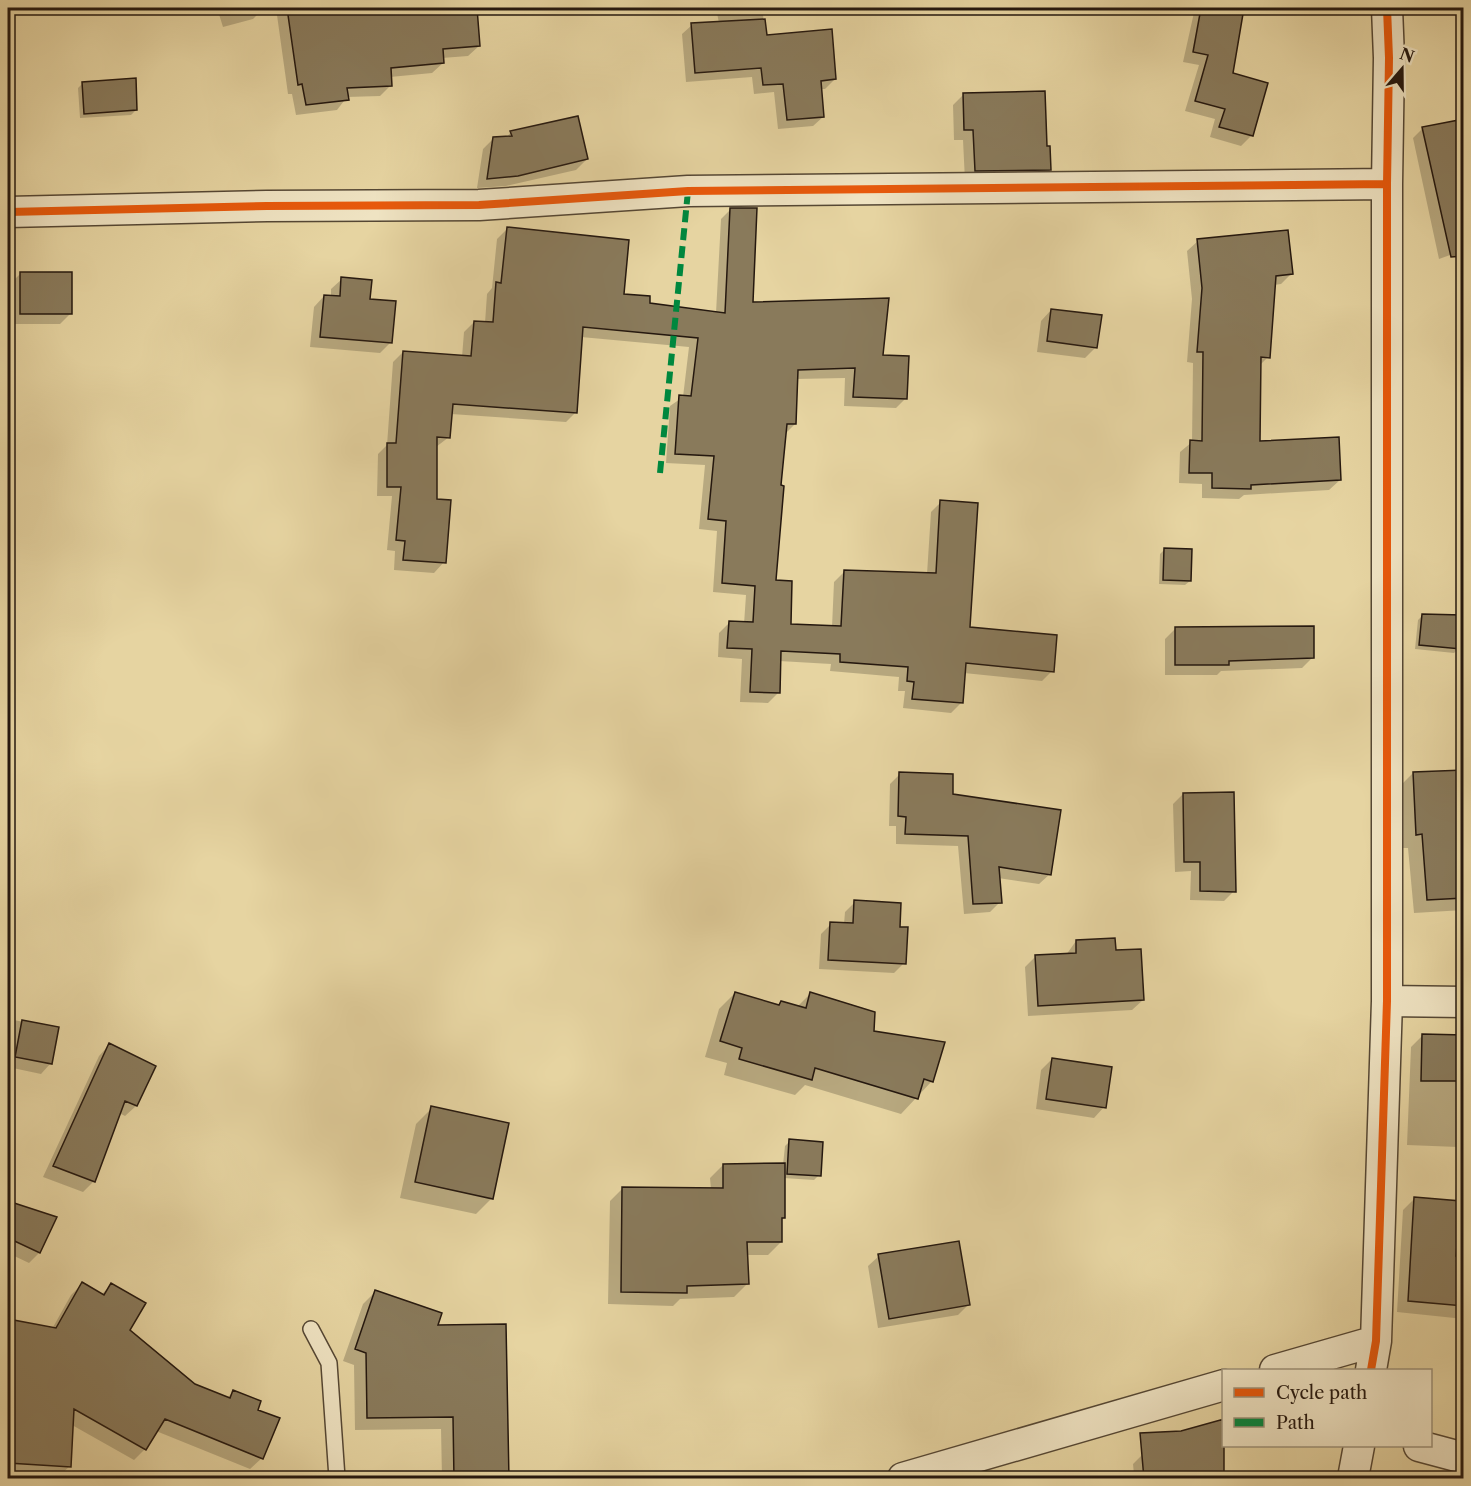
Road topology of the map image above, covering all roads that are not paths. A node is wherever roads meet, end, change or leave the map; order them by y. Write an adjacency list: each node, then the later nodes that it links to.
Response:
1 (1387, 8): 2 (street)
2 (1387, 184): 3 (street); 4 (street)
3 (8, 212)
4 (1387, 1001): 5 (street); 7 (street)
5 (1464, 1002)
6 (311, 1329): 14 (lane)
7 (1376, 1341): 8 (street); 9 (street)
8 (1282, 1369)
9 (1371, 1369)
10 (1222, 1387): 15 (street)
11 (1359, 1447): 16 (street)
12 (1423, 1447): 13 (street)
13 (1464, 1458)
14 (337, 1479)
15 (903, 1479)
16 (1353, 1479)

